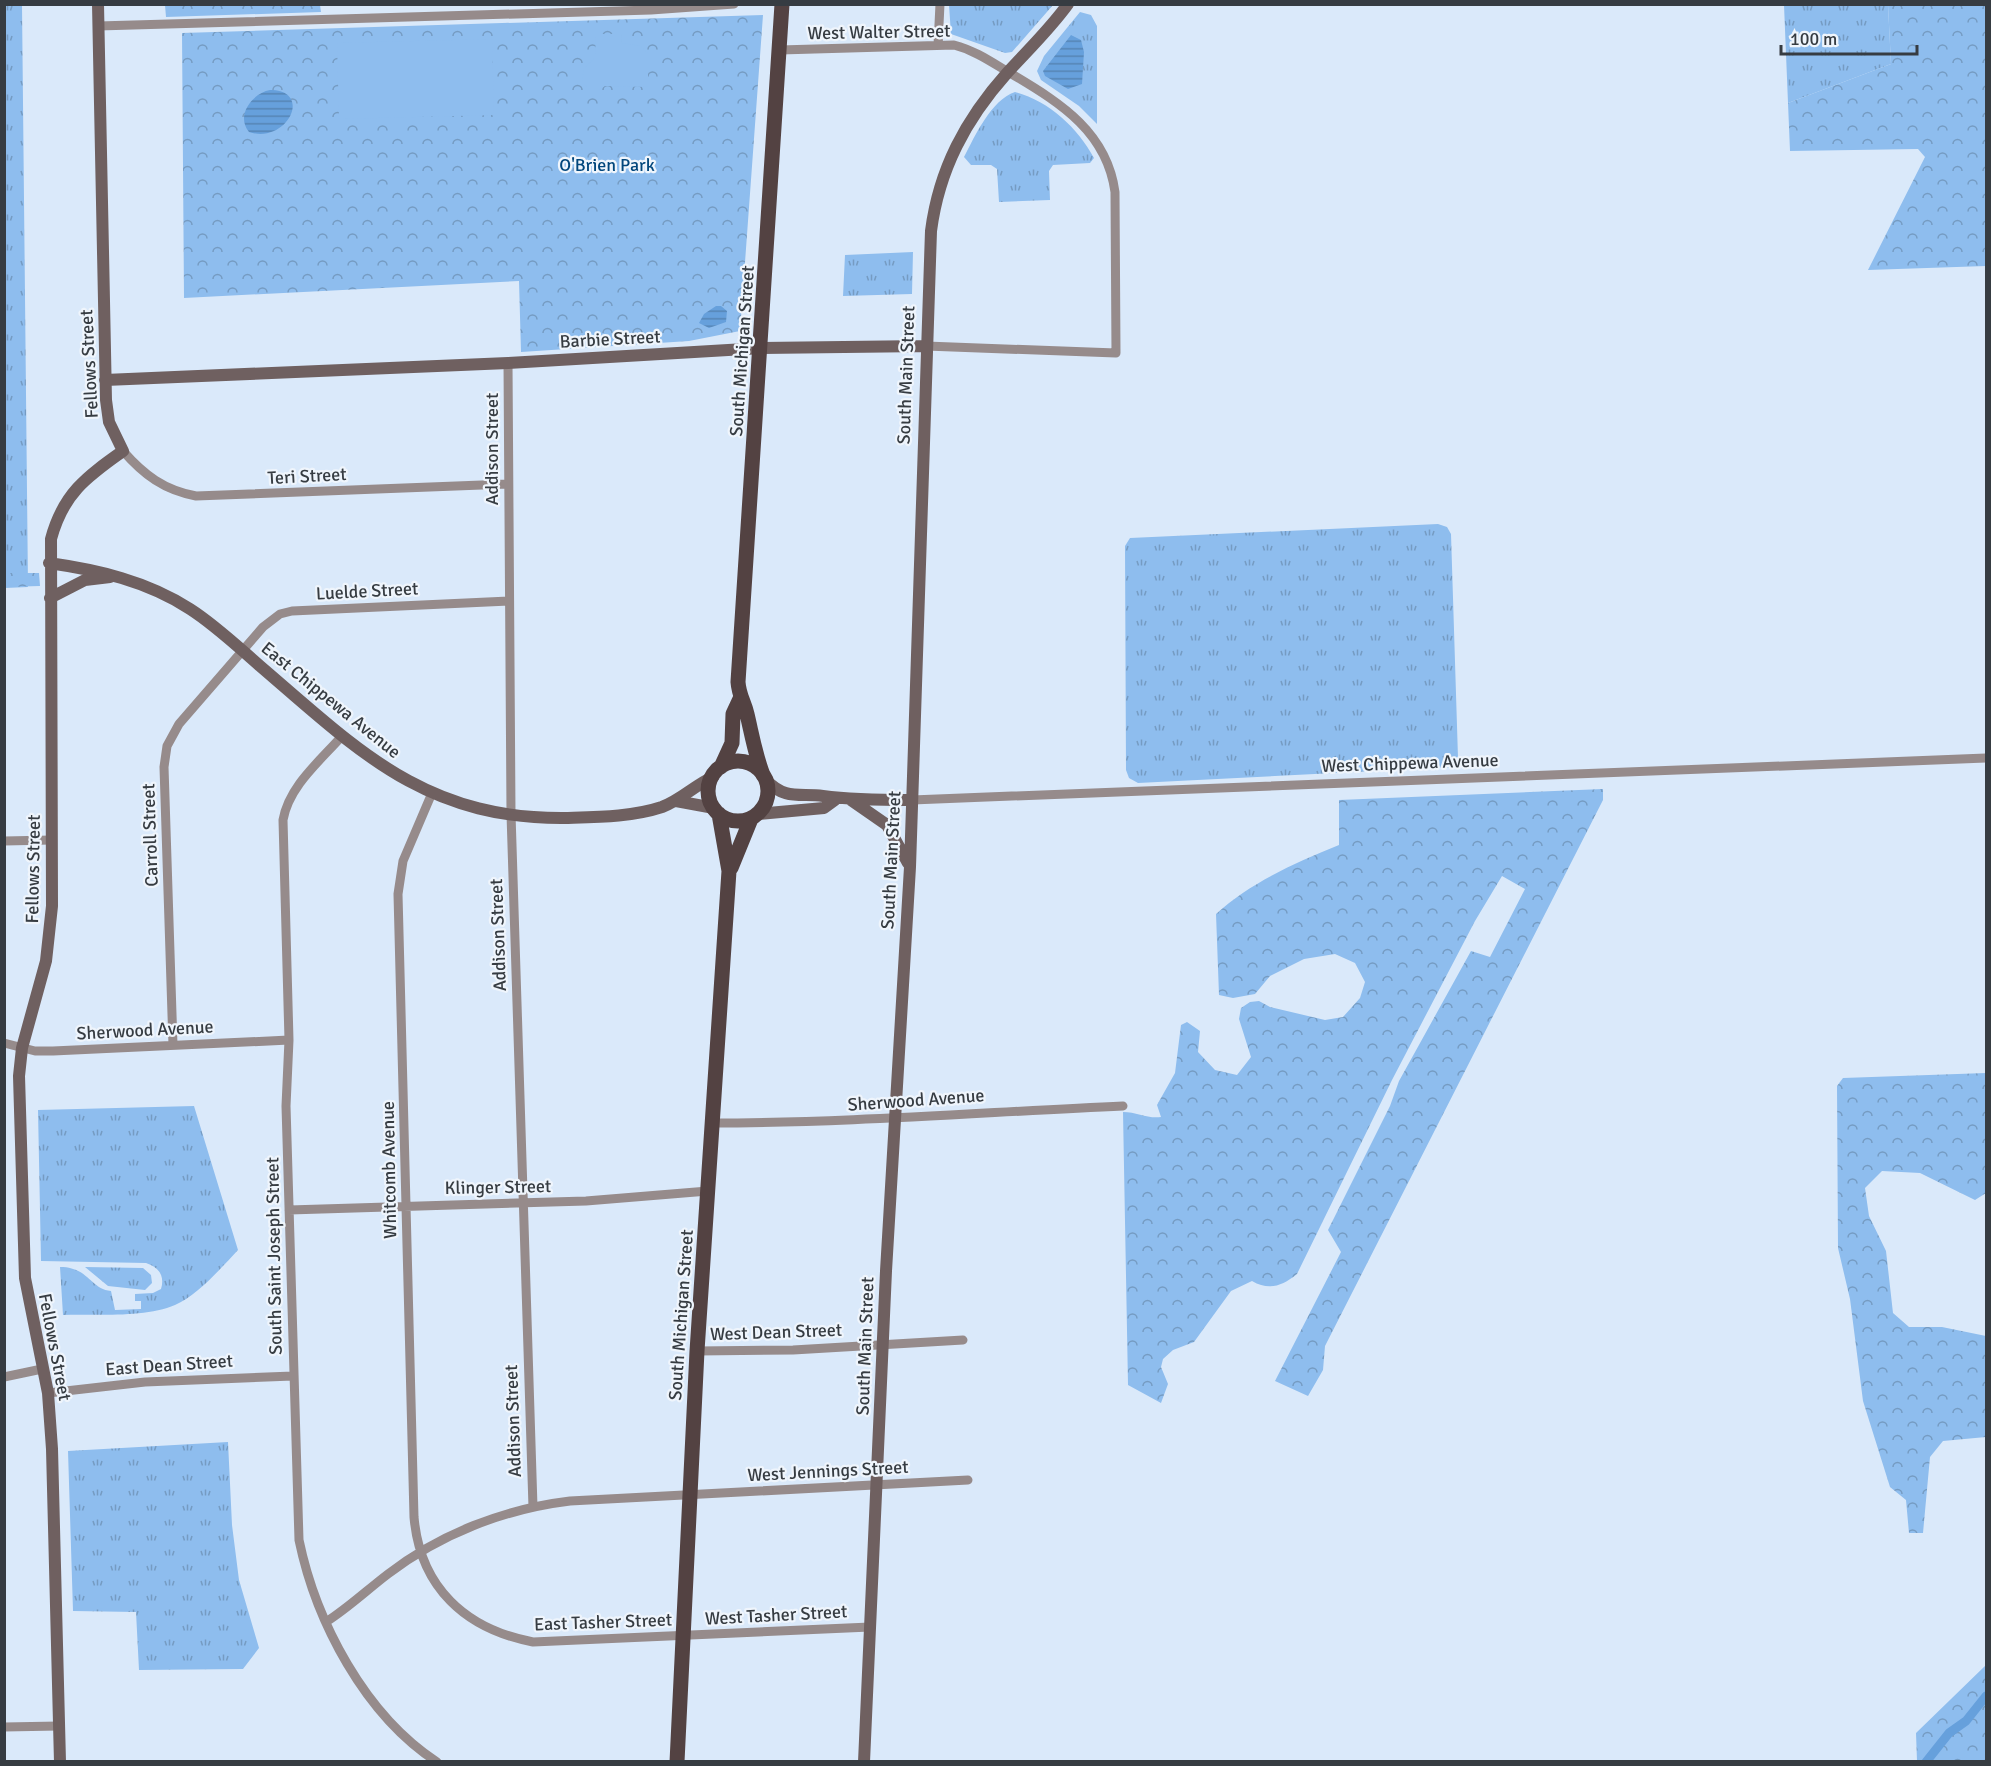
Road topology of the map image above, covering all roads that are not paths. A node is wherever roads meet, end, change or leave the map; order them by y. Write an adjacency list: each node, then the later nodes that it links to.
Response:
1 (98, 4): 6 (street, Fellows Street)
2 (734, 4): 6 (street)
3 (782, 4): 8 (main road, South Michigan Street)
4 (940, 4): 7 (street)
5 (1068, 4): 9 (street, South Main Street)
6 (98, 26): 14 (street, Fellows Street)
7 (938, 45): 8 (street, West Walter Street); 9 (street, West Walter Street)
8 (780, 50): 11 (main road, South Michigan Street)
9 (1008, 72): 10 (street, South Main Street); 12 (street, West Walter Street)
10 (926, 346): 11 (street, Barbie Street); 12 (street, Barbie Street); 30 (street, South Main Street)
11 (762, 348): 13 (street, Barbie Street); 22 (main road, South Michigan Street)
12 (1116, 353)
13 (508, 363): 14 (street, Barbie Street); 16 (street, Addison Street)
14 (105, 380): 15 (street, Fellows Street)
15 (123, 451): 16 (street, Teri Street); 17 (street, Fellows Street)
16 (508, 484): 20 (street, Addison Street)
17 (49, 563): 18 (street, East Chippewa Avenue); 19 (street, Fellows Street)
18 (121, 577): 19 (street, East Chippewa Avenue); 21 (street, East Chippewa Avenue)
19 (50, 597): 35 (street, Fellows Street)
20 (509, 601): 21 (street, Luelde Street); 33 (street, Addison Street)
21 (242, 650): 23 (street, East Chippewa Avenue); 41 (street, Carroll Street)
22 (740, 699): 25 (main road, South Michigan Street); 26 (main road, South Michigan Street)
23 (342, 736): 27 (street, East Chippewa Avenue); 39 (street, South Saint Joseph Street)
24 (1986, 758): 30 (street, West Chippewa Avenue)
25 (717, 772): 26 (main road); 31 (street, East Chippewa Avenue); 32 (main road)
26 (765, 778): 28 (street, West Chippewa Avenue); 34 (main road)
27 (432, 793): 33 (street, East Chippewa Avenue); 48 (street, Whitcomb Avenue)
28 (835, 800): 29 (street, West Chippewa Avenue); 34 (street, West Chippewa Avenue)
29 (851, 800): 30 (street, West Chippewa Avenue); 37 (street)
30 (912, 800): 37 (street, South Main Street)
31 (676, 801): 32 (street, East Chippewa Avenue); 33 (street, East Chippewa Avenue)
32 (716, 811): 34 (main road); 38 (main road, South Michigan Street)
33 (511, 814): 47 (street, Addison Street)
34 (754, 816): 38 (main road, South Michigan Street)
35 (52, 840): 36 (street); 42 (street, Fellows Street)
36 (4, 841)
37 (910, 867): 44 (street, South Main Street)
38 (729, 871): 45 (main road, South Michigan Street)
39 (288, 1040): 41 (street, Sherwood Avenue); 49 (street, South Saint Joseph Street)
40 (4, 1043): 42 (street, Sherwood Avenue)
41 (173, 1045): 42 (street, Sherwood Avenue)
42 (21, 1048): 53 (street, Fellows Street)
43 (1123, 1106): 44 (street, Sherwood Avenue)
44 (894, 1116): 45 (street, Sherwood Avenue); 51 (street, South Main Street)
45 (712, 1123): 46 (main road, South Michigan Street)
46 (708, 1191): 47 (street, Klinger Street); 52 (main road, South Michigan Street)
47 (523, 1204): 48 (street, Klinger Street); 60 (street, Addison Street)
48 (407, 1206): 49 (street, Klinger Street); 61 (street, Whitcomb Avenue)
49 (289, 1210): 54 (street, South Saint Joseph Street)
50 (963, 1340): 51 (street, West Dean Street)
51 (883, 1345): 52 (street, West Dean Street); 58 (street, South Main Street)
52 (697, 1351): 59 (main road, South Michigan Street)
53 (42, 1369): 55 (street); 56 (street, Fellows Street)
54 (293, 1376): 56 (street, East Dean Street); 62 (street, South Saint Joseph Street)
55 (4, 1377)
56 (48, 1393): 65 (street, Fellows Street)
57 (968, 1480): 58 (street, West Jennings Street)
58 (877, 1484): 59 (street, West Jennings Street); 63 (street, South Main Street)
59 (690, 1495): 60 (street, West Jennings Street); 64 (main road, South Michigan Street)
60 (533, 1507): 61 (street, West Jennings Street)
61 (420, 1552): 62 (street, West Jennings Street); 64 (street, East Tasher Street)
62 (326, 1623): 67 (street, South Saint Joseph Street)
63 (870, 1627): 64 (street, West Tasher Street); 71 (street, South Main Street)
64 (683, 1636): 70 (main road, South Michigan Street)
65 (59, 1726): 66 (street); 68 (street, Fellows Street)
66 (4, 1727)
67 (426, 1758): 69 (street, South Saint Joseph Street)
68 (60, 1761)
69 (437, 1761)
70 (677, 1761)
71 (864, 1761)

